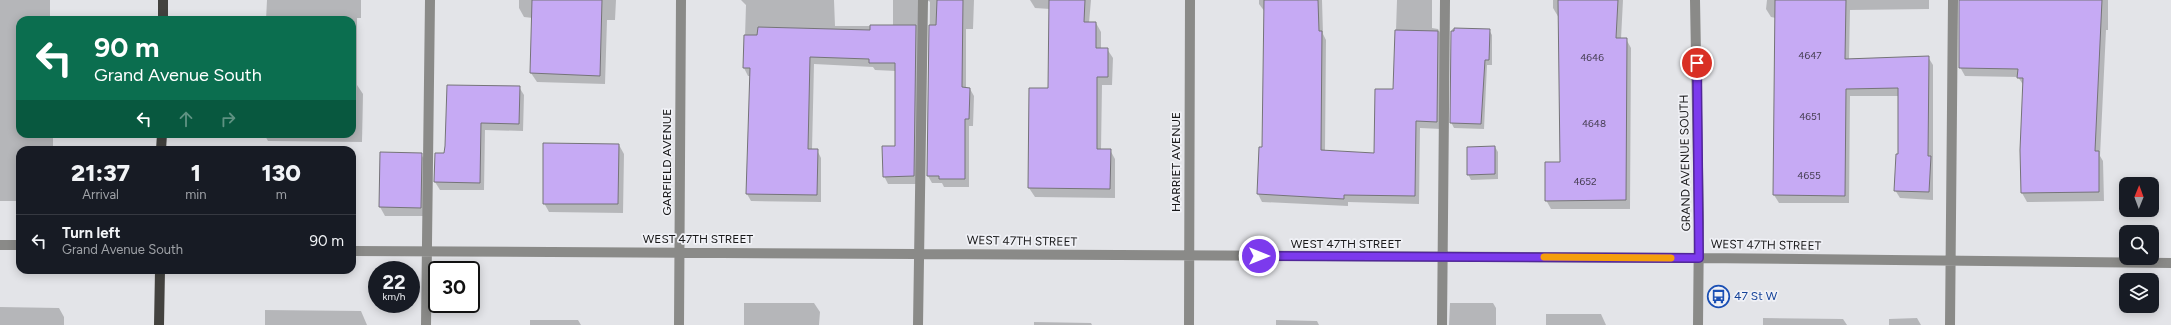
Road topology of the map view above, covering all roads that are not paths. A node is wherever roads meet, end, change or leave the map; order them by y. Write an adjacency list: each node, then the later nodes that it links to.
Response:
1 (163, 0): 9 (main road)
2 (430, 0): 13 (street)
3 (681, 0): 14 (street, GARFIELD AVENUE)
4 (923, 0): 15 (street)
5 (1190, 0): 16 (street, HARRIET AVENUE)
6 (1445, 0): 17 (street)
7 (1695, 0): 18 (street, GRAND AVENUE SOUTH)
8 (1953, 0): 19 (street)
9 (163, 16)
10 (0, 245): 11 (street)
11 (16, 245)
12 (356, 251): 13 (street, WEST 47TH STREET)
13 (427, 252): 14 (street, WEST 47TH STREET); 23 (street)
14 (680, 252): 15 (street, WEST 47TH STREET); 24 (street, GARFIELD AVENUE)
15 (918, 253): 16 (street, WEST 47TH STREET); 25 (street)
16 (1188, 257): 17 (street, WEST 47TH STREET); 26 (street, HARRIET AVENUE)
17 (1443, 257): 18 (street, WEST 47TH STREET); 27 (street)
18 (1699, 258): 19 (street, WEST 47TH STREET); 28 (street, GRAND AVENUE SOUTH)
19 (1951, 260): 20 (street, WEST 47TH STREET); 29 (street)
20 (2171, 263)
21 (160, 274): 22 (main road)
22 (159, 325)
23 (426, 325)
24 (678, 325)
25 (918, 325)
26 (1189, 325)
27 (1442, 325)
28 (1698, 325)
29 (1950, 325)

